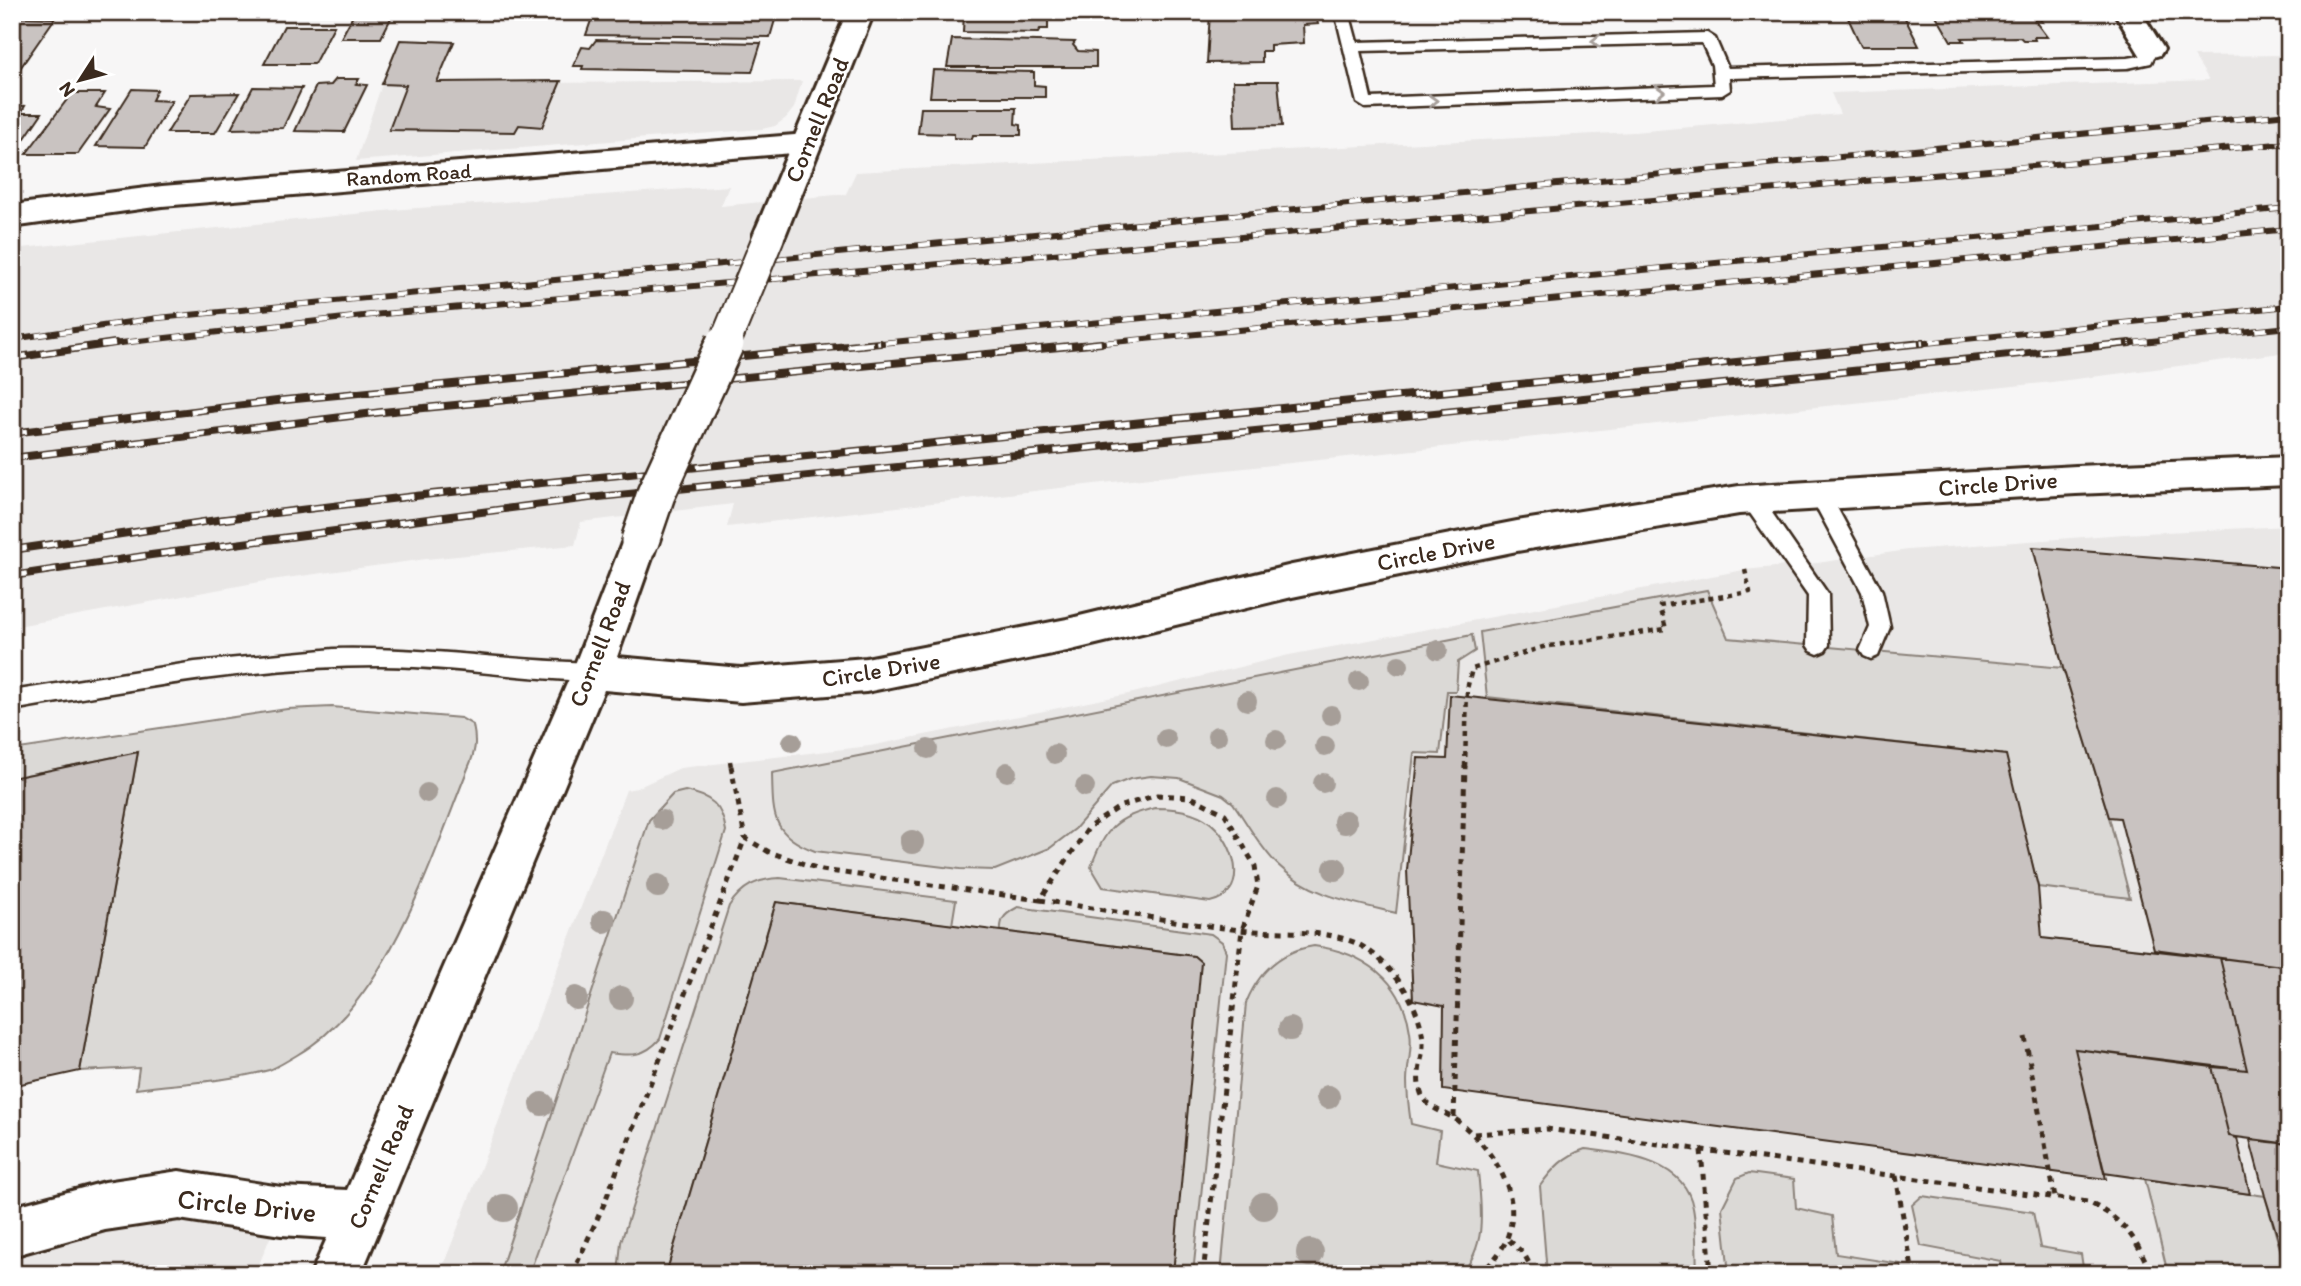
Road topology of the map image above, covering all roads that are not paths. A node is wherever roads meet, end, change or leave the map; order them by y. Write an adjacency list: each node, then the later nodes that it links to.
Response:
1 (861, 12): 7 (street, Cornell Road)
2 (1342, 12): 4 (lane)
3 (2127, 12): 5 (street)
4 (1351, 47): 6 (lane, one-way to 4); 6 (lane, one-way to 6)
5 (2150, 49): 6 (lane)
6 (1721, 73)
7 (807, 144): 8 (street, Random Road); 14 (street, Cornell Road, bridge)
8 (12, 216)
9 (2289, 471): 10 (street, Circle Drive)
10 (1820, 495): 11 (street, Circle Drive); 13 (lane)
11 (1752, 499): 12 (lane); 14 (street, Circle Drive)
12 (1818, 645)
13 (1871, 650)
14 (592, 672): 15 (lane); 16 (street, Cornell Road)
15 (12, 701)
16 (361, 1215): 17 (street, Circle Drive); 18 (street, Cornell Road)
17 (12, 1232)
18 (335, 1274)

